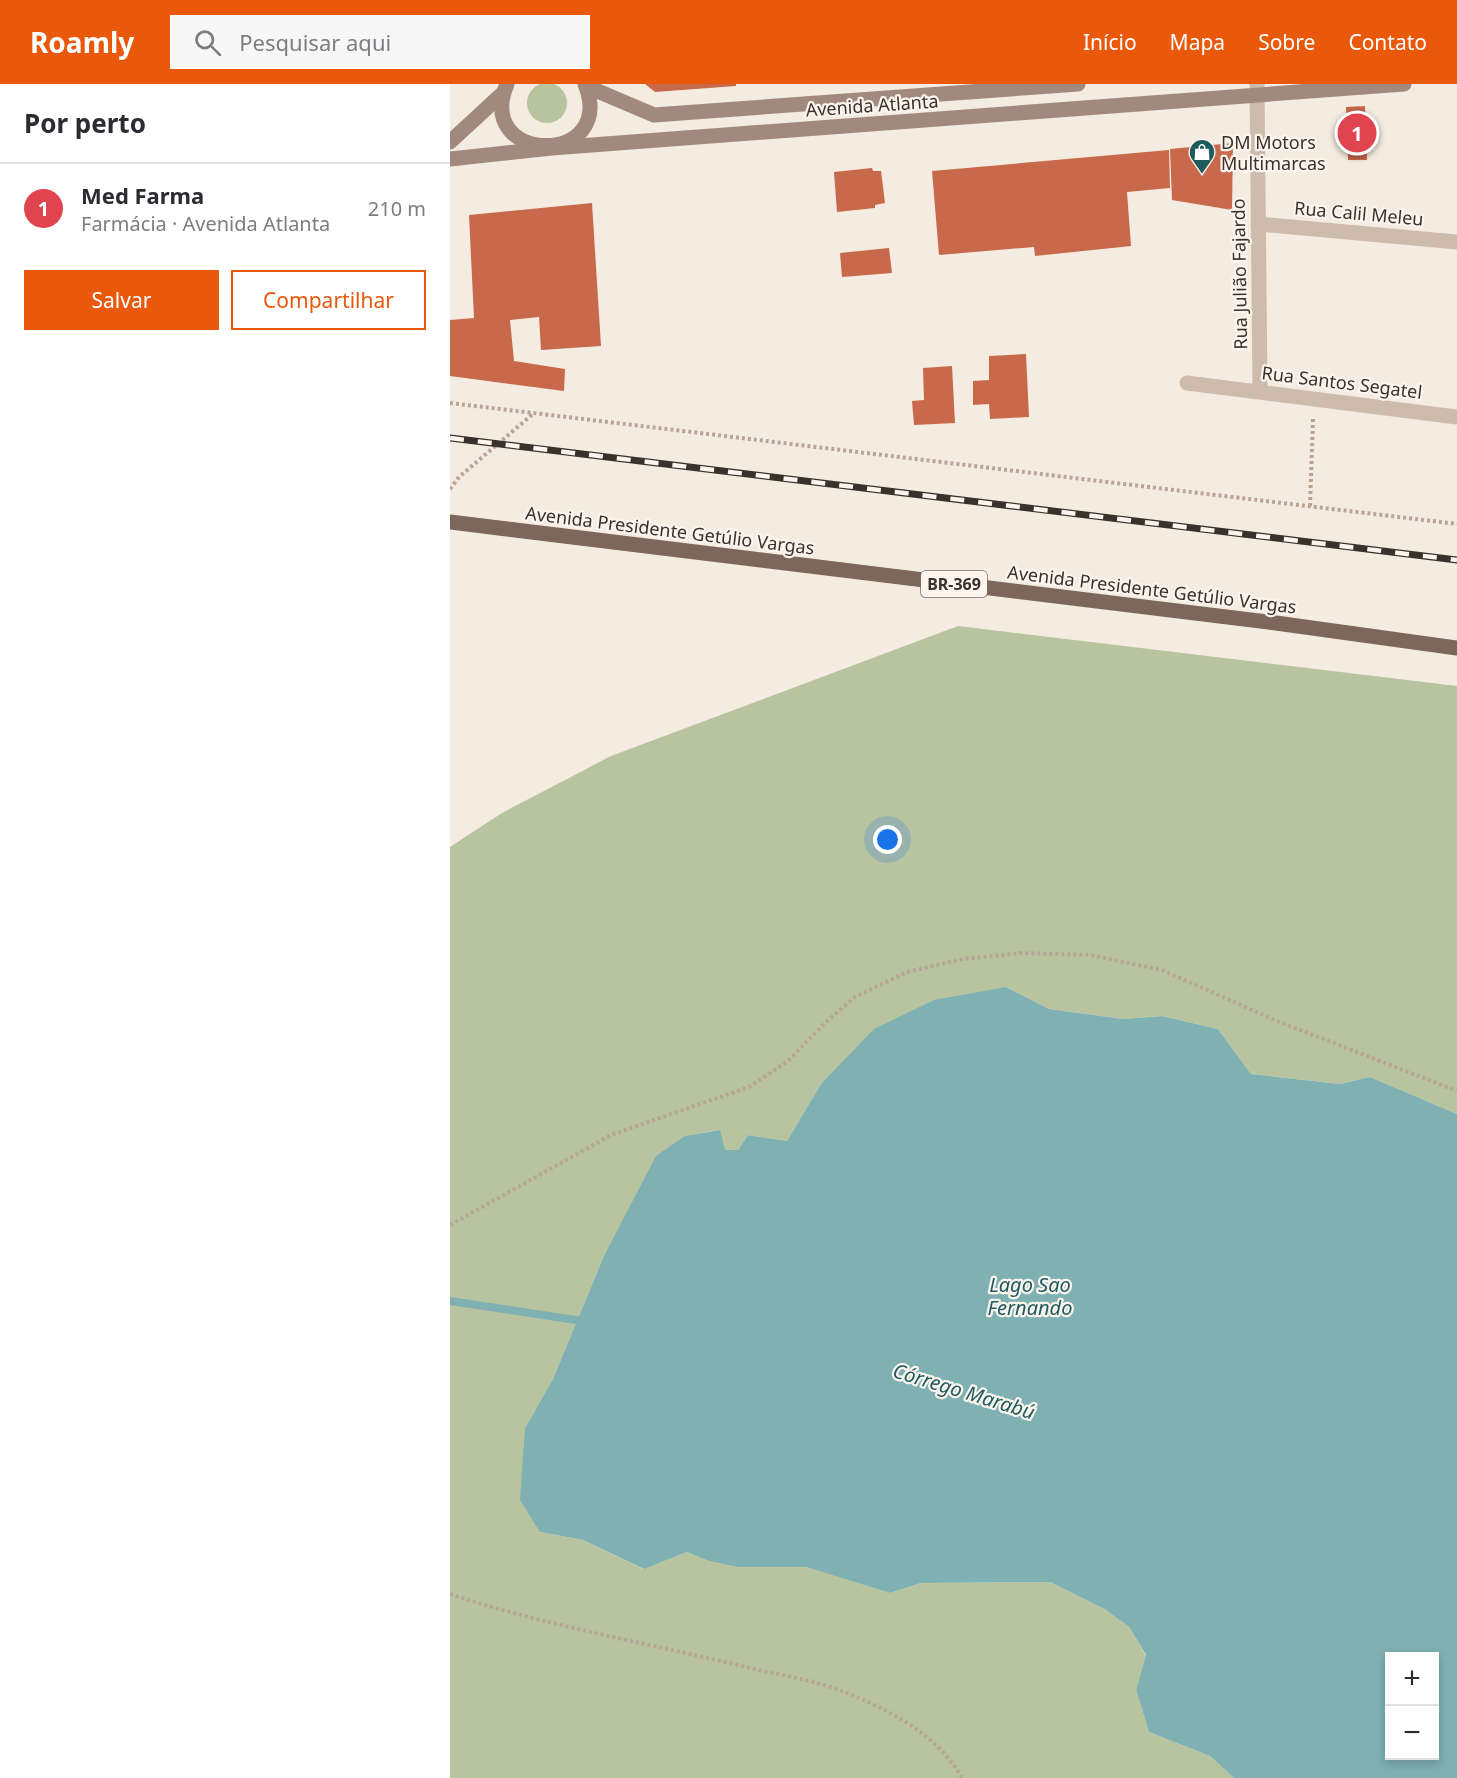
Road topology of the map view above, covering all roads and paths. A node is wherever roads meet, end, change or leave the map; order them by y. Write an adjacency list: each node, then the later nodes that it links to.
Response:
1 (1395, 84): 5 (street, Avenida Atlanta)
2 (586, 85): 3 (street, Avenida Atlanta); 8 (street)
3 (1071, 85): 6 (street)
4 (505, 87): 7 (street); 8 (street)
5 (1256, 89): 6 (street, Avenida Atlanta); 10 (street, Rua Julião Fajardo)
6 (1065, 111): 8 (street, Avenida Atlanta)
7 (450, 142)
8 (552, 148): 9 (street, Avenida Atlanta)
9 (450, 159)
10 (1258, 224): 11 (street, Rua Calil Meleu); 13 (street, Rua Julião Fajardo)
11 (1457, 242)
12 (1187, 382): 13 (street, Rua Santos Segatel)
13 (1260, 391): 14 (street, Rua Santos Segatel)
14 (1313, 397): 17 (street, Rua Santos Segatel); 19 (path)
15 (450, 403): 16 (path)
16 (535, 412): 18 (path); 19 (path)
17 (1457, 417)
18 (450, 489)
19 (1310, 506): 21 (path)
20 (450, 522): 22 (main road, Avenida Presidente Getúlio Vargas / BR-369)
21 (1457, 524)
22 (1457, 648)
23 (1457, 1091): 24 (path)
24 (450, 1225)
25 (450, 1594): 26 (path)
26 (962, 1778)

